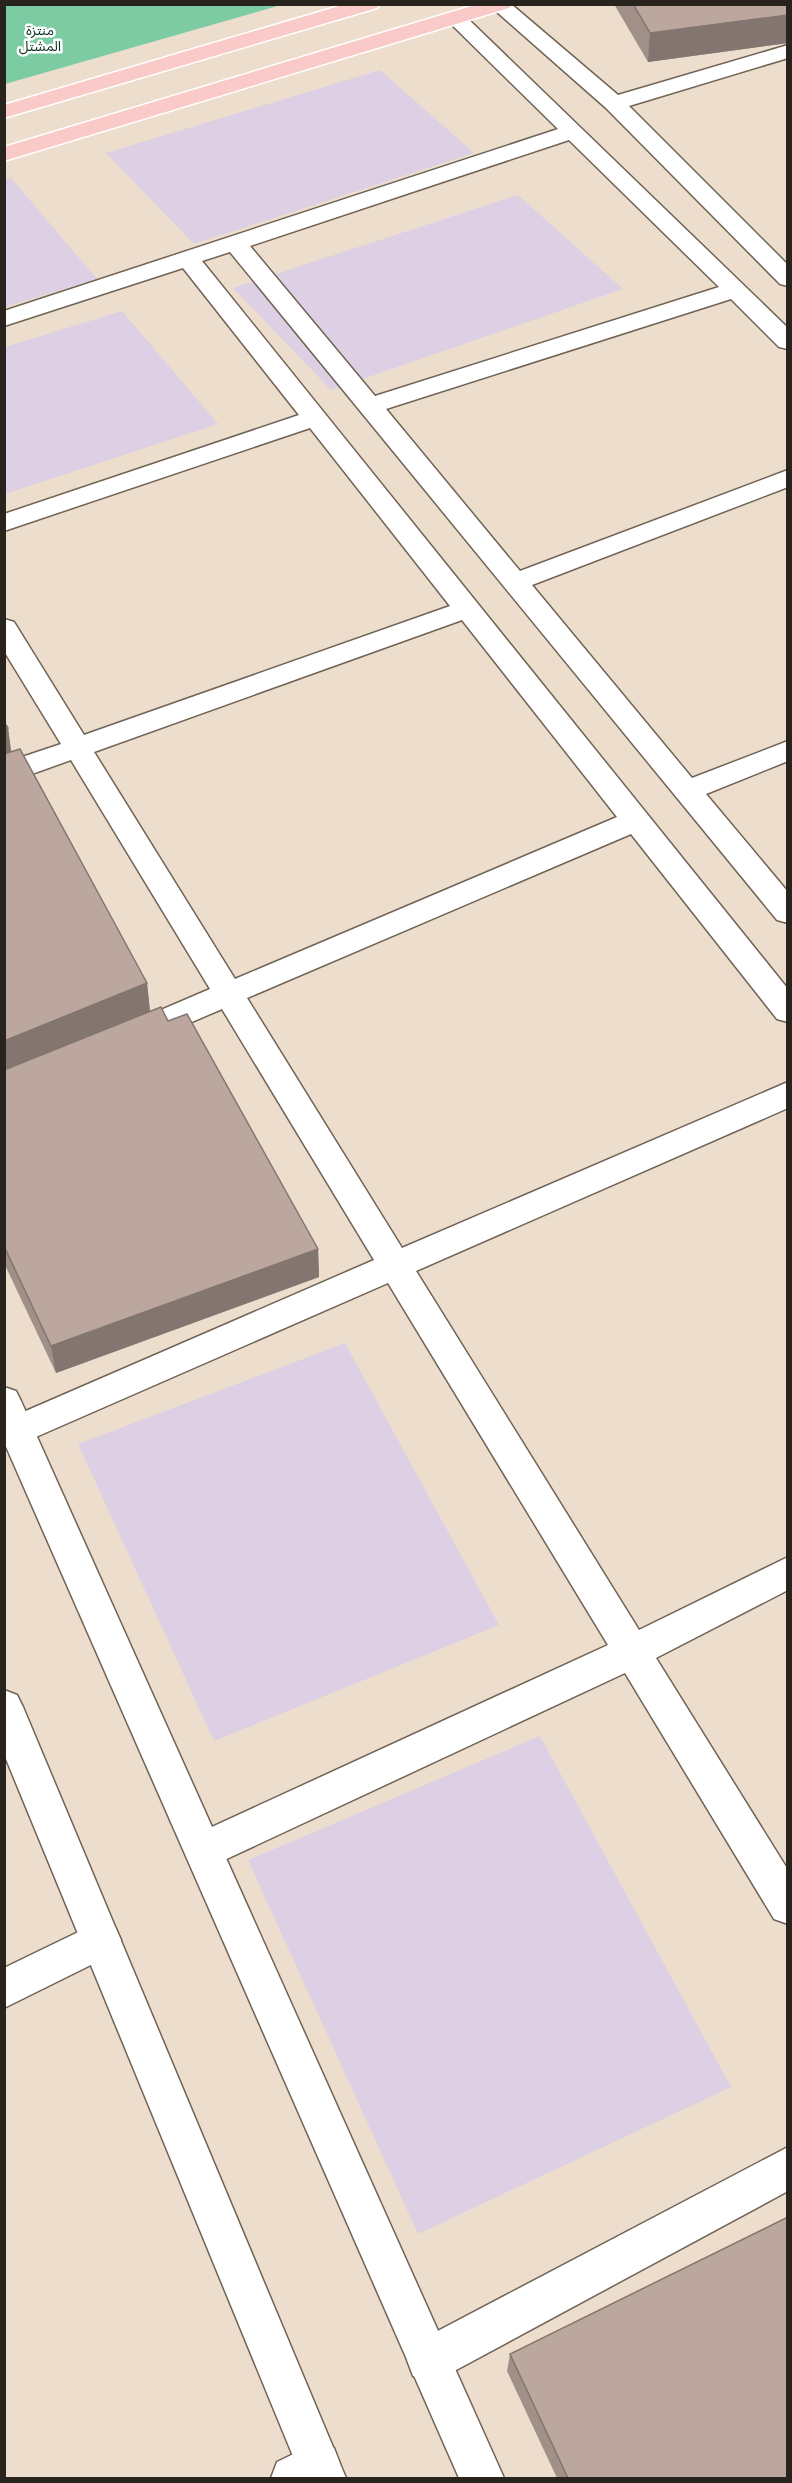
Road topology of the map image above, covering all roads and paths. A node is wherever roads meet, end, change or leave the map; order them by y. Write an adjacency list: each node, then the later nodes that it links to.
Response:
1 (370, 4): 6 (main road)
2 (500, 5): 3 (main road); 5 (street)
3 (456, 18): 7 (street); 8 (main road)
4 (788, 51): 5 (street)
5 (614, 103): 10 (street)
6 (4, 112)
7 (572, 132): 9 (street); 13 (street)
8 (4, 154)
9 (236, 243): 11 (street); 16 (street)
10 (778, 257): 12 (street)
11 (188, 259): 14 (street); 17 (street)
12 (788, 279)
13 (735, 290): 15 (street); 16 (street)
14 (4, 319)
15 (788, 342)
16 (370, 406): 20 (street)
17 (315, 418): 19 (street); 21 (street)
18 (788, 478): 20 (street)
19 (4, 523)
20 (514, 582): 26 (street)
21 (468, 609): 23 (street); 27 (street)
22 (4, 628): 23 (street)
23 (78, 748): 25 (street); 29 (street)
24 (788, 750): 26 (street)
25 (4, 774)
26 (687, 791): 28 (street)
27 (636, 820): 29 (street); 30 (street)
28 (788, 913)
29 (230, 994): 31 (street); 33 (street)
30 (788, 1011)
31 (101, 1048)
32 (788, 1094): 33 (street)
33 (394, 1265): 34 (street); 36 (street)
34 (11, 1415): 38 (street)
35 (788, 1572): 36 (street)
36 (632, 1652): 38 (street); 39 (street)
37 (4, 1707): 40 (street)
38 (204, 1850): 43 (street)
39 (788, 1906)
40 (101, 1940): 41 (street); 44 (street)
41 (4, 1989)
42 (788, 2168): 43 (street)
43 (429, 2360): 45 (street)
44 (312, 2474)
45 (482, 2478)

